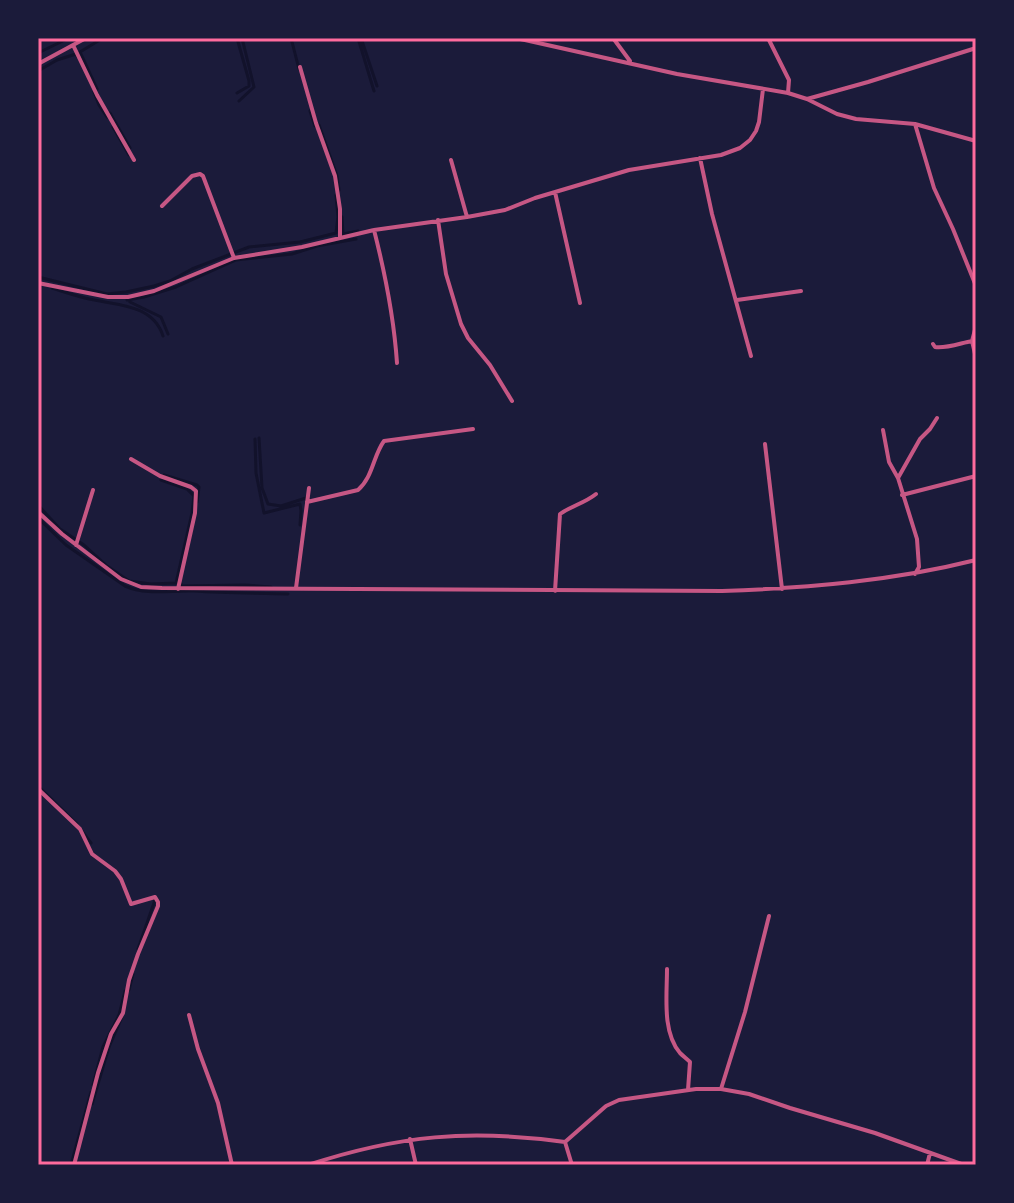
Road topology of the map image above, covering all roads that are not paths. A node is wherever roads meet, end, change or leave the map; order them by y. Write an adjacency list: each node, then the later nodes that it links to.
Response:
1 (86, 38): 5 (street)
2 (516, 38): 7 (street)
3 (613, 38): 7 (street)
4 (768, 38): 11 (street)
5 (73, 45): 8 (street); 16 (street)
6 (976, 48): 12 (street)
7 (631, 63): 10 (street)
8 (38, 64)
9 (300, 67): 23 (street)
10 (763, 89): 11 (street); 15 (street)
11 (788, 93): 12 (street)
12 (807, 99): 13 (street)
13 (915, 124): 14 (street); 26 (street)
14 (976, 141)
15 (700, 158): 18 (street); 28 (street)
16 (134, 160)
17 (451, 160): 20 (street)
18 (555, 192): 20 (street); 29 (street)
19 (162, 206): 24 (street)
20 (467, 217): 21 (street)
21 (438, 220): 22 (street); 36 (street)
22 (374, 230): 23 (street); 35 (street)
23 (340, 238): 24 (street)
24 (234, 258): 25 (street)
25 (38, 283)
26 (976, 286)
27 (801, 291): 28 (street)
28 (737, 300): 33 (street)
29 (580, 303)
30 (976, 326): 31 (street)
31 (972, 341): 32 (street); 34 (street)
32 (933, 344)
33 (751, 356)
34 (976, 358)
35 (397, 363)
36 (512, 401)
37 (937, 418): 43 (street)
38 (473, 429): 48 (street)
39 (883, 430): 43 (street)
40 (765, 444): 55 (street)
41 (131, 459): 54 (street)
42 (976, 476): 47 (street)
43 (898, 478): 47 (street)
44 (309, 488): 48 (street)
45 (93, 490): 50 (street)
46 (596, 494): 56 (street)
47 (902, 495): 52 (street)
48 (307, 502): 53 (street)
49 (38, 512): 50 (street)
50 (76, 545): 54 (street)
51 (976, 560): 52 (street)
52 (915, 574): 55 (street)
53 (296, 588): 54 (street); 56 (street)
54 (178, 589)
55 (782, 589): 56 (street)
56 (555, 591)
57 (38, 789): 66 (street)
58 (769, 916): 61 (street)
59 (667, 969): 62 (street)
60 (189, 1015): 67 (street)
61 (721, 1089): 62 (street); 65 (street)
62 (688, 1090): 64 (street)
63 (410, 1139): 64 (street); 68 (street); 69 (street)
64 (565, 1142): 70 (street)
65 (930, 1153): 71 (street); 72 (street)
66 (74, 1165)
67 (232, 1165)
68 (308, 1165)
69 (416, 1165)
70 (572, 1165)
71 (927, 1165)
72 (964, 1165)

